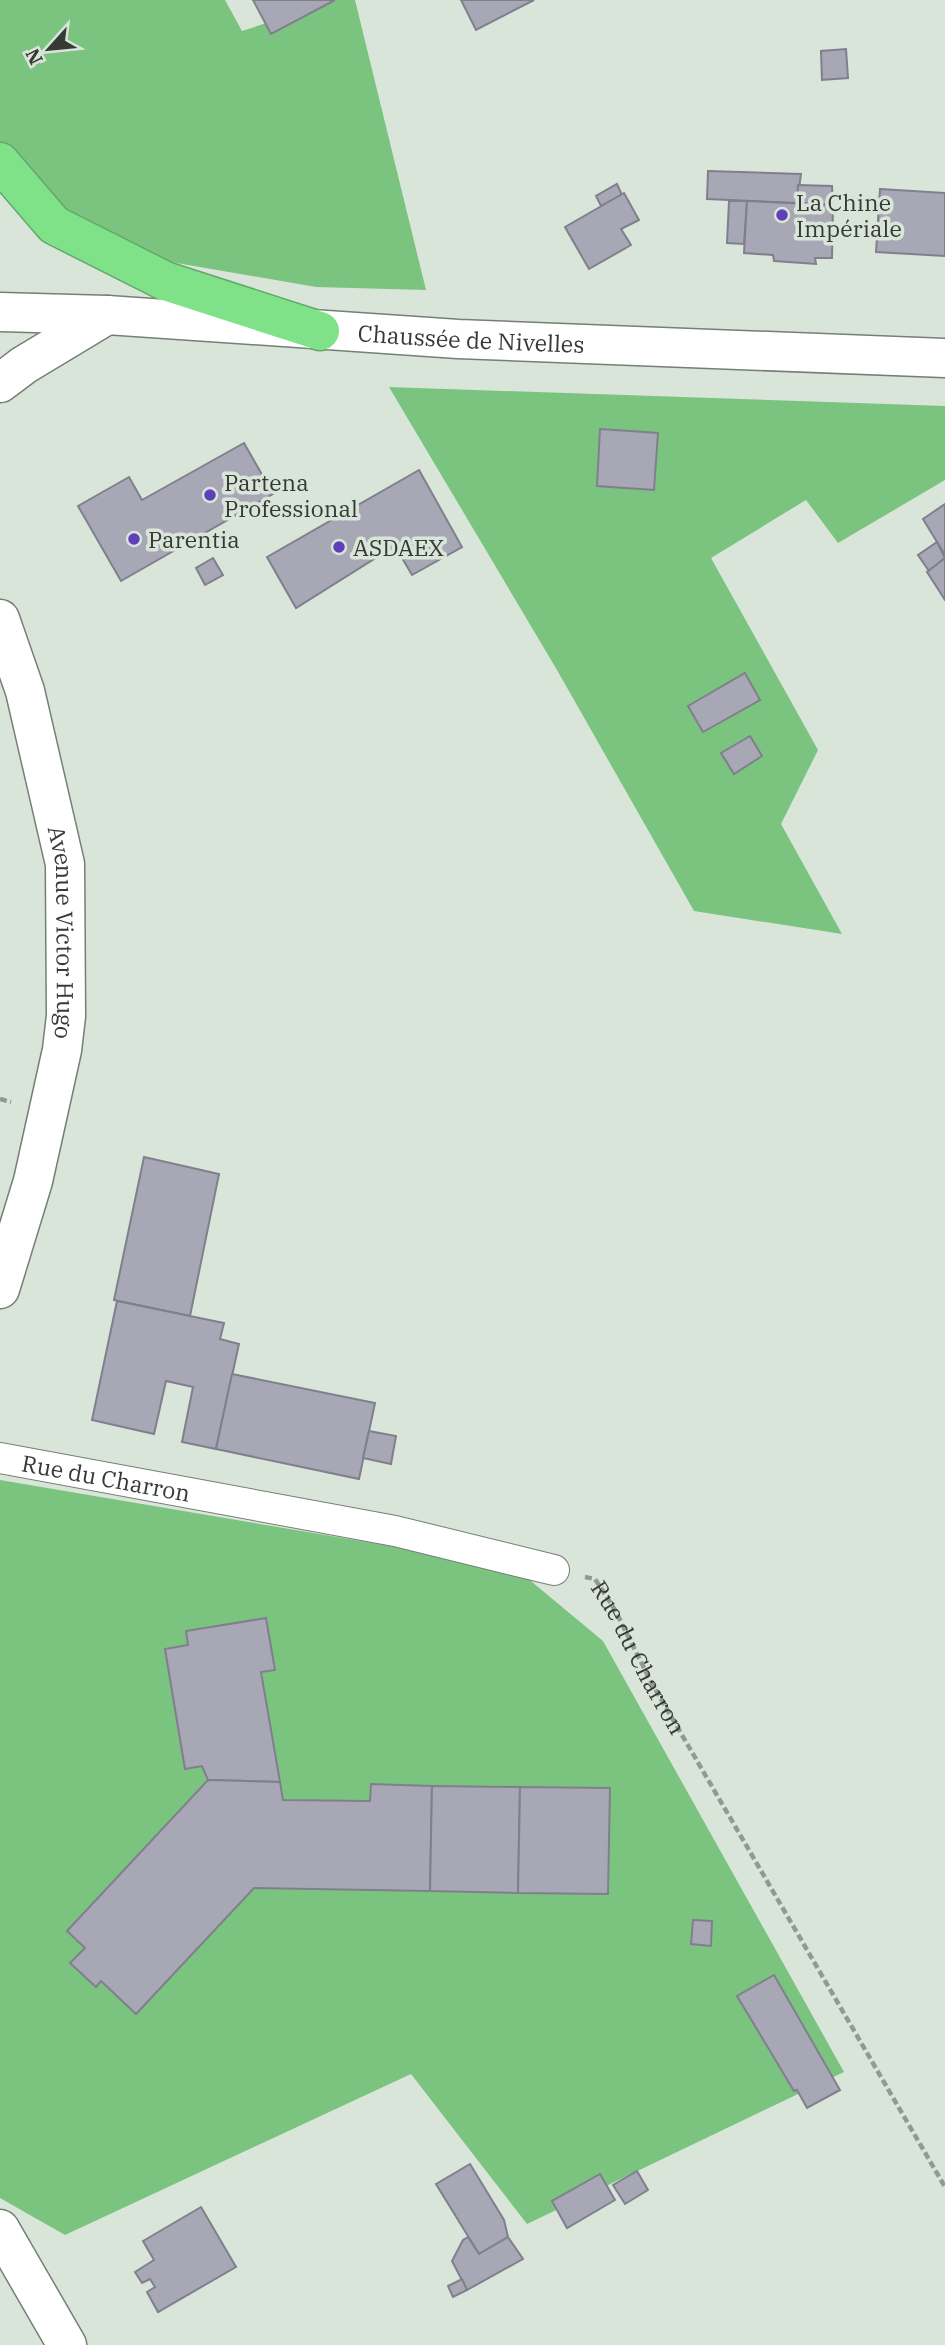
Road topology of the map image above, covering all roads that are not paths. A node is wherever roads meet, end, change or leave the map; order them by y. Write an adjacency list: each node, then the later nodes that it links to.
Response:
1 (0, 162): 4 (highway)
2 (0, 312): 3 (main road, Chaussée de Nivelles)
3 (107, 315): 4 (main road, Chaussée de Nivelles); 6 (main road)
4 (320, 331): 5 (main road, Chaussée de Nivelles)
5 (945, 358)
6 (0, 383)
7 (0, 620): 8 (main road, Avenue Victor Hugo)
8 (0, 1289)
9 (0, 1458): 10 (street, Rue du Charron)
10 (554, 1570)
11 (0, 2229): 12 (main road)
12 (67, 2345)

